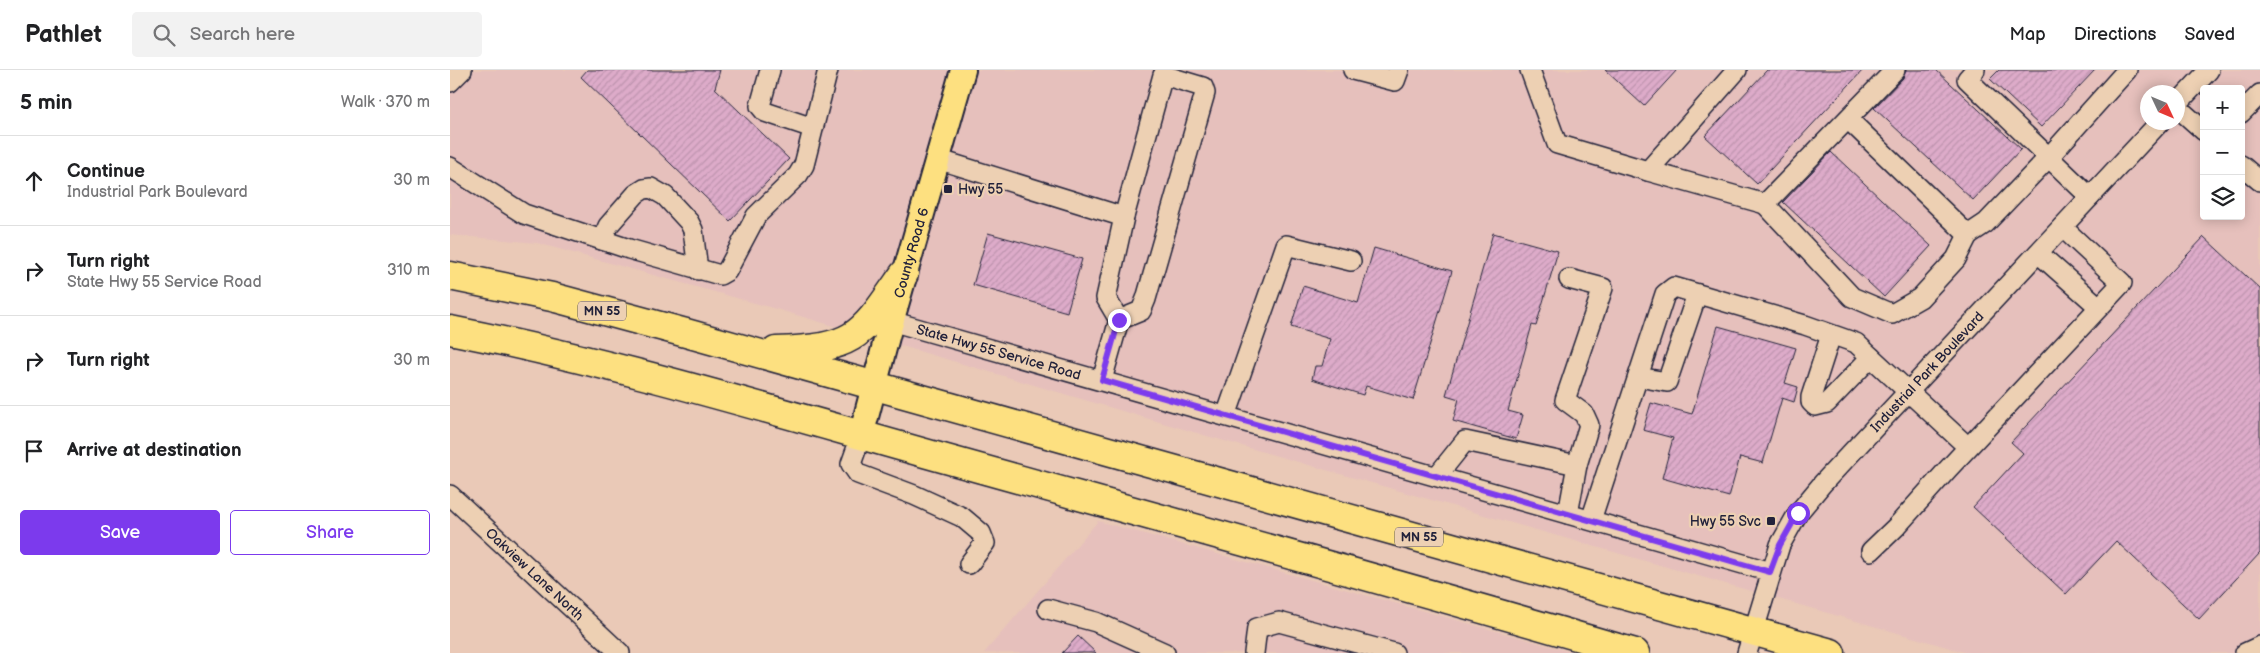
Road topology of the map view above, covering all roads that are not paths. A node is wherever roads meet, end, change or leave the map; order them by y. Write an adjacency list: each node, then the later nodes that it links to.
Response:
1 (462, 70): 13 (street)
2 (770, 70): 19 (street)
3 (828, 70): 19 (street)
4 (962, 70): 23 (main road, County Road 6)
5 (1352, 70): 6 (street)
6 (1399, 70)
7 (1530, 70): 26 (street)
8 (1737, 70): 26 (street)
9 (1895, 70): 18 (street)
10 (1975, 70): 22 (street)
11 (2127, 70): 22 (street)
12 (2209, 70): 15 (street)
13 (450, 82)
14 (2260, 94): 16 (street)
15 (2185, 96)
16 (2245, 109)
17 (2185, 114): 21 (street)
18 (1848, 119): 29 (street); 32 (street)
19 (813, 128): 36 (street)
20 (2153, 130): 28 (street, Industrial Park Boulevard)
21 (2203, 130)
22 (2049, 157): 28 (street); 32 (street)
23 (937, 159): 30 (street); 37 (main road, County Road 6)
24 (450, 167): 33 (street)
25 (2245, 168): 27 (street)
26 (1648, 171): 29 (street)
27 (2260, 181)
28 (2090, 197): 31 (street, Industrial Park Boulevard)
29 (1765, 204): 32 (street)
30 (1124, 217): 42 (street); 42 (street)
31 (2062, 227): 34 (street, Industrial Park Boulevard); 41 (street)
32 (1968, 235)
33 (602, 240): 36 (street); 36 (street)
34 (2038, 253): 41 (street); 51 (street, Industrial Park Boulevard)
35 (1351, 261): 52 (street)
36 (698, 270)
37 (904, 274): 43 (main road, County Road 6); 46 (highway)
38 (450, 276): 46 (highway, MN 55)
39 (1569, 279): 55 (street)
40 (1697, 294): 45 (street); 48 (street); 48 (street)
41 (2099, 307): 54 (street)
42 (1119, 320): 49 (street)
43 (891, 321): 49 (street, State Hwy 55 Service Road); 50 (main road, County Road 6)
44 (450, 330): 53 (highway)
45 (1831, 335): 47 (street); 47 (street)
46 (753, 351): 50 (highway, MN 55)
47 (1871, 357): 51 (street)
48 (1638, 377): 59 (street)
49 (1102, 380): 52 (street, State Hwy 55 Service Road)
50 (876, 385): 53 (main road, County Road 6); 64 (highway, MN 55)
51 (1908, 392): 54 (street); 62 (street, Industrial Park Boulevard)
52 (1226, 416): 56 (street, State Hwy 55 Service Road)
53 (861, 436): 61 (street); 70 (highway)
54 (1968, 447): 60 (street)
55 (1577, 465): 56 (street); 58 (street)
56 (1437, 476): 58 (street, State Hwy 55 Service Road)
57 (450, 495): 66 (street, Oakview Lane North)
58 (1568, 514): 59 (street, State Hwy 55 Service Road)
59 (1591, 520): 62 (street, State Hwy 55 Service Road)
60 (1871, 551)
61 (969, 564)
62 (1770, 572): 64 (street, Industrial Park Boulevard)
63 (1048, 609): 67 (street)
64 (1750, 642): 71 (highway, MN 55)
65 (2260, 646): 72 (street)
66 (620, 653)
67 (1164, 653)
68 (1254, 653): 69 (street)
69 (1394, 653)
70 (1635, 653)
71 (1831, 653)
72 (2245, 653)

